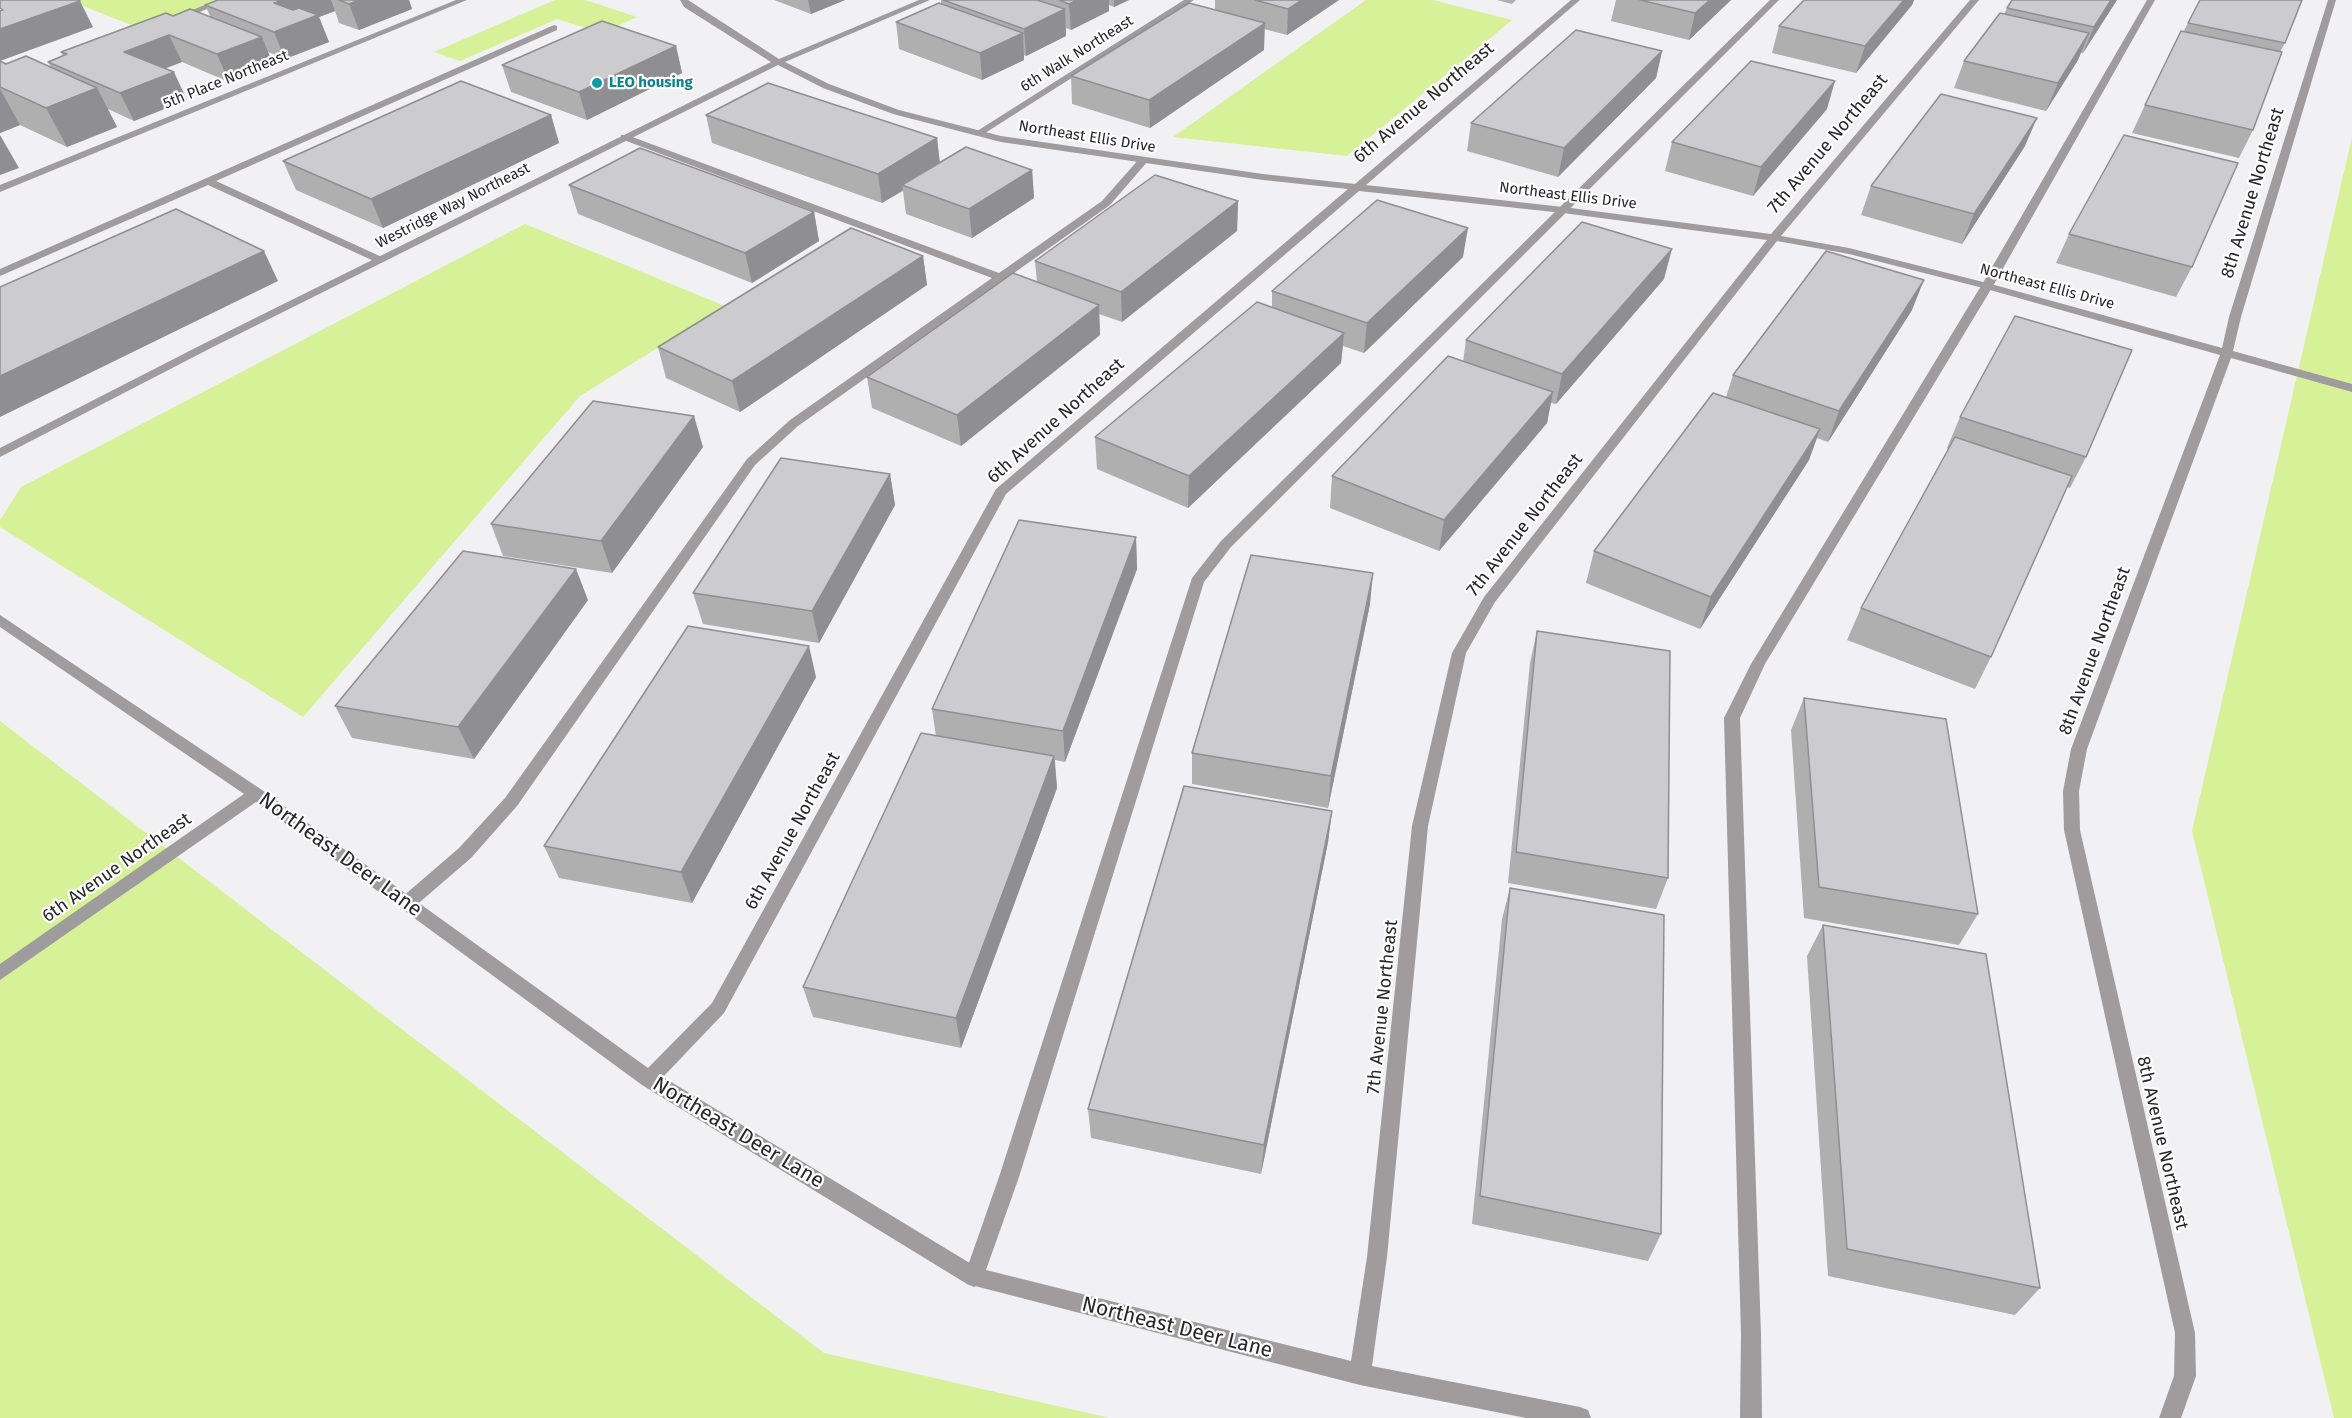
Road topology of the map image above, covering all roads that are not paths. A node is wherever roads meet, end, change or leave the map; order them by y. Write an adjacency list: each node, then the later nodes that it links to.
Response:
1 (225, 0): 11 (street)
2 (464, 0): 18 (street, 5th Place Northeast)
3 (684, 0): 13 (street, Northeast Ellis Drive)
4 (926, 0): 13 (street, Westridge Way Northeast)
5 (1190, 0): 14 (street, 6th Walk Northeast)
6 (1576, 0): 19 (street, 6th Avenue Northeast)
7 (1775, 0): 20 (street)
8 (1975, 0): 21 (street, 7th Avenue Northeast)
9 (2151, 0): 25 (street)
10 (2332, 0): 26 (street, 8th Avenue Northeast)
11 (164, 23)
12 (554, 28): 17 (street)
13 (778, 62): 14 (street, Northeast Ellis Drive); 15 (street, Westridge Way Northeast)
14 (979, 133): 16 (street, Northeast Ellis Drive)
15 (624, 137): 22 (street, Westridge Way Northeast); 24 (street)
16 (1143, 161): 19 (street, Northeast Ellis Drive); 24 (street)
17 (208, 181): 22 (street); 23 (street)
18 (0, 189)
19 (1354, 189): 20 (street, Northeast Ellis Drive); 33 (street, 6th Avenue Northeast)
20 (1563, 210): 21 (street, Northeast Ellis Drive); 34 (street)
21 (1775, 237): 25 (street, Northeast Ellis Drive); 35 (street, 7th Avenue Northeast)
22 (380, 260): 28 (street, Westridge Way Northeast)
23 (0, 273)
24 (1000, 277): 31 (street)
25 (1987, 286): 26 (street, Northeast Ellis Drive); 37 (street)
26 (2227, 352): 27 (street, Northeast Ellis Drive); 38 (street, 8th Avenue Northeast)
27 (2352, 388)
28 (0, 453)
29 (0, 620): 30 (street, Northeast Deer Lane)
30 (256, 794): 31 (street, Northeast Deer Lane); 32 (street, 6th Avenue Northeast)
31 (407, 903): 33 (street, Northeast Deer Lane)
32 (0, 973)
33 (649, 1079): 34 (street, Northeast Deer Lane)
34 (974, 1278): 35 (street, Northeast Deer Lane)
35 (1360, 1374): 36 (street, Northeast Deer Lane)
36 (1580, 1418)
37 (1751, 1418)
38 (2170, 1418)

